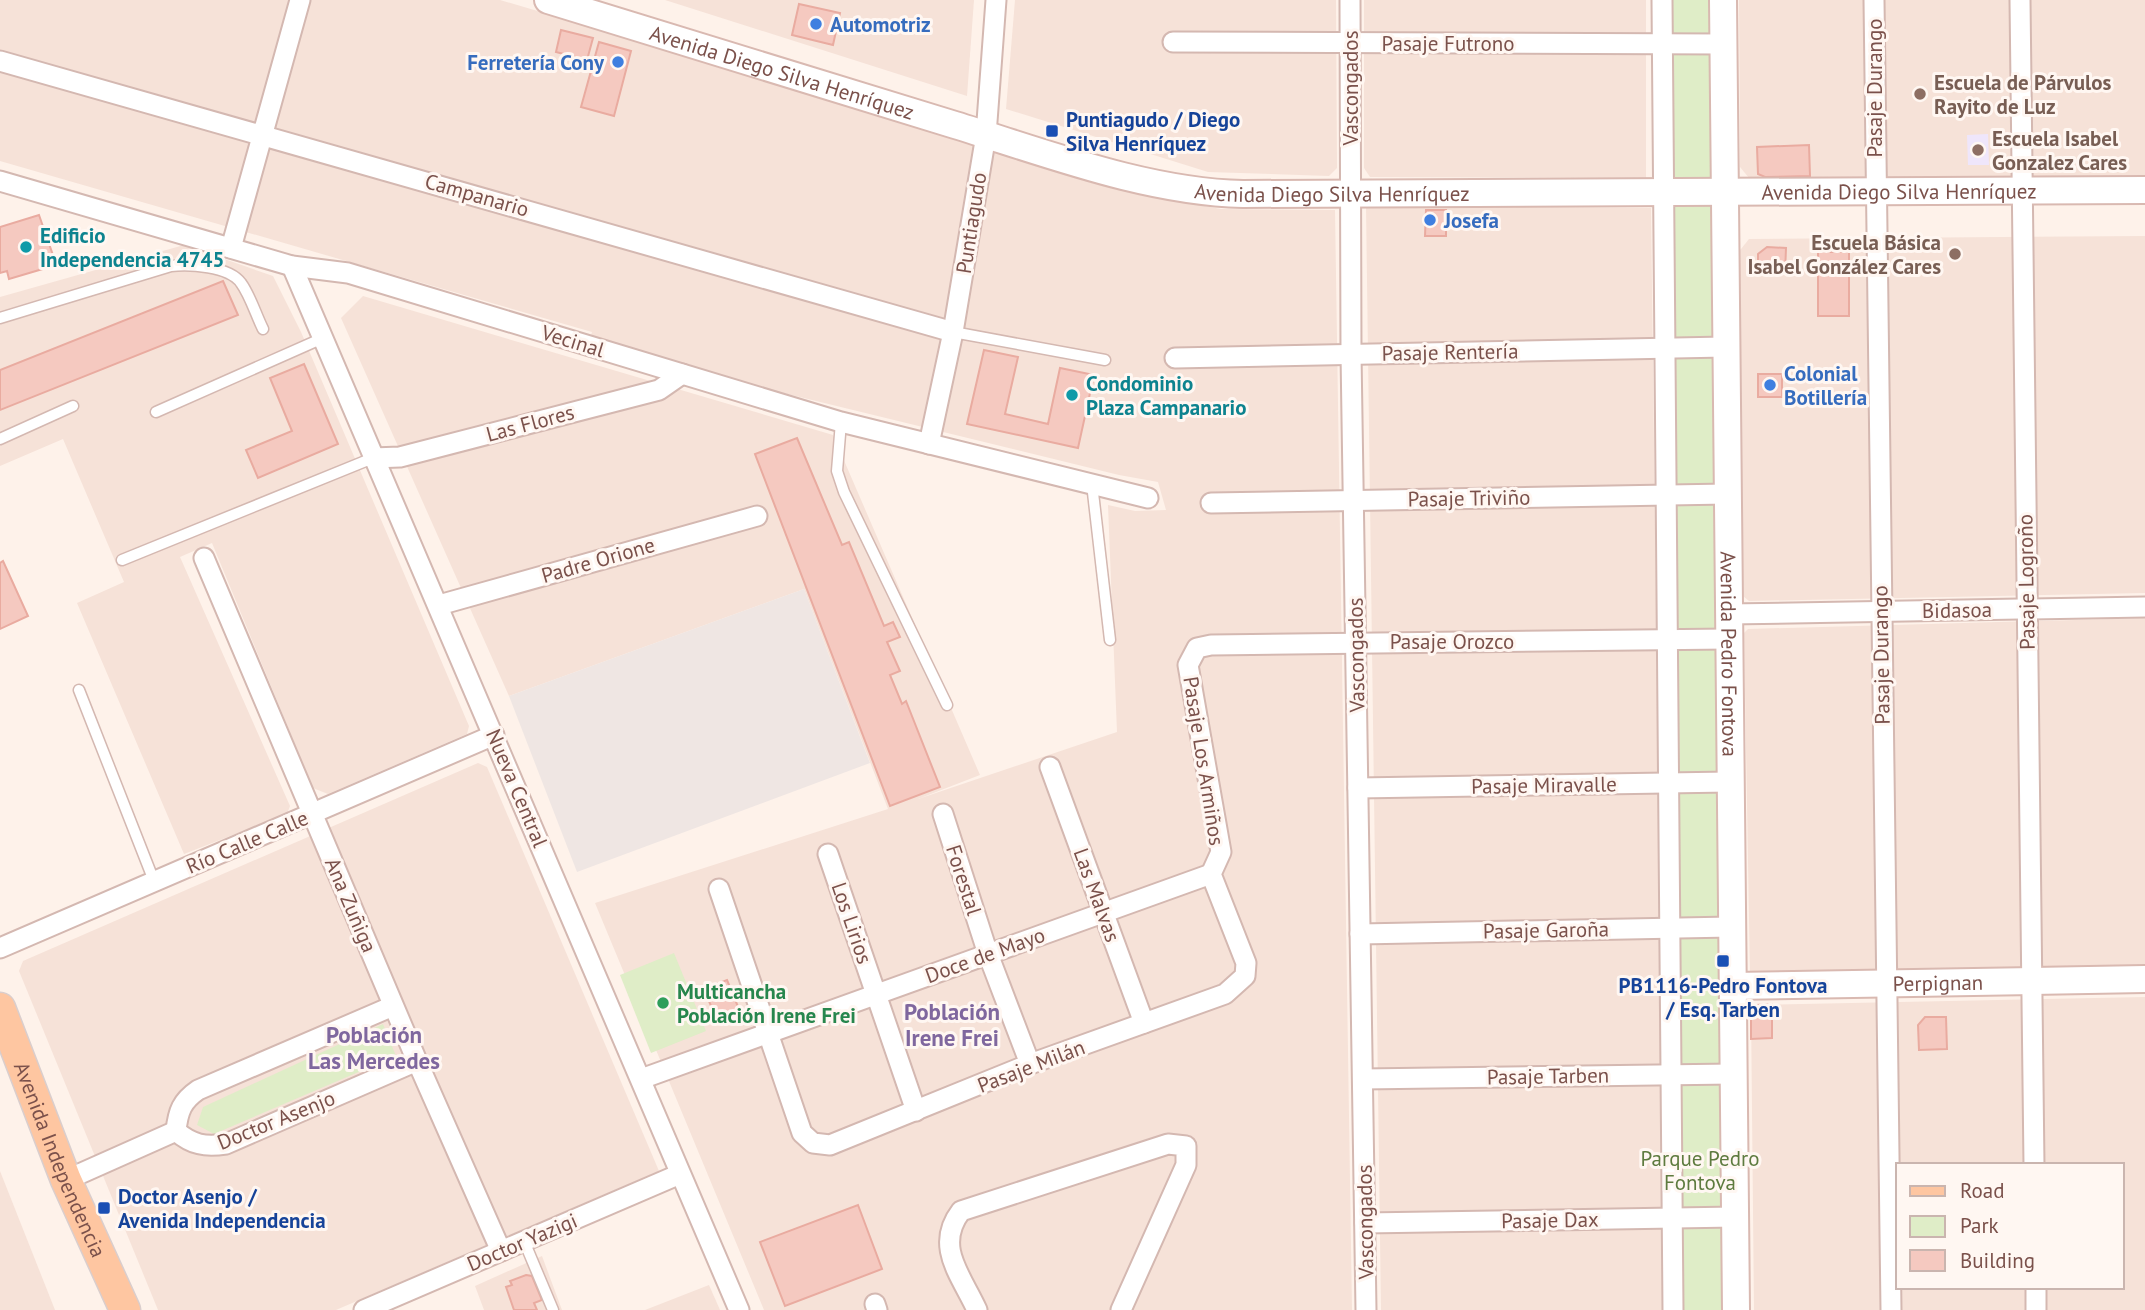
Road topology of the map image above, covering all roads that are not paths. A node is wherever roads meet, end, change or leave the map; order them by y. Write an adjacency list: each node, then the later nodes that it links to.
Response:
1 (300, 0): 14 (street)
2 (548, 0): 15 (main road, Avenida Diego Silva Henríquez)
3 (996, 0): 15 (street, Puntiagudo)
4 (1350, 0): 10 (street, Vascongados)
5 (1662, 0): 11 (street)
6 (1723, 0): 12 (main road, Avenida Pedro Fontova)
7 (1874, 0): 21 (street, Pasaje Durango)
8 (2020, 0): 17 (street, Pasaje Logroño)
9 (1173, 42): 10 (street, Pasaje Futrono)
10 (1350, 43): 11 (street, Pasaje Futrono); 22 (street, Vascongados)
11 (1663, 44): 12 (street, Pasaje Futrono); 19 (street)
12 (1723, 44): 20 (main road, Avenida Pedro Fontova)
13 (0, 61): 14 (street, Campanario)
14 (263, 134): 23 (street); 27 (street, Campanario)
15 (986, 135): 22 (main road, Avenida Diego Silva Henríquez); 27 (street, Puntiagudo)
16 (0, 181): 23 (street, Vecinal)
17 (2020, 190): 18 (main road, Avenida Diego Silva Henríquez); 21 (main road, Avenida Diego Silva Henríquez); 52 (street, Pasaje Logroño)
18 (2145, 190)
19 (1664, 191): 20 (main road, Avenida Diego Silva Henríquez); 22 (main road, Avenida Diego Silva Henríquez); 30 (street)
20 (1723, 191): 21 (main road, Avenida Diego Silva Henríquez); 29 (main road, Avenida Pedro Fontova)
21 (1874, 191): 53 (street, Pasaje Durango)
22 (1350, 192): 31 (street, Vascongados)
23 (231, 248): 24 (street, Vecinal)
24 (292, 266): 28 (street, Nueva Central); 34 (street, Vecinal)
25 (0, 317): 26 (lane)
26 (262, 329)
27 (953, 332): 33 (lane); 39 (street, Puntiagudo)
28 (323, 338): 36 (lane); 40 (street, Nueva Central)
29 (1725, 347): 30 (street, Pasaje Rentería); 42 (main road, Avenida Pedro Fontova)
30 (1665, 348): 31 (street, Pasaje Rentería); 43 (street)
31 (1351, 354): 32 (street, Pasaje Rentería); 45 (street, Vascongados)
32 (1175, 358)
33 (1104, 360)
34 (682, 374): 37 (street, Vecinal); 40 (street, Las Flores)
35 (72, 405): 38 (lane)
36 (156, 412)
37 (841, 422): 39 (street, Vecinal); 60 (lane)
38 (0, 439)
39 (929, 444): 41 (street, Vecinal)
40 (373, 458): 49 (lane); 50 (street, Nueva Central)
41 (1092, 484): 44 (street, Vecinal); 56 (lane)
42 (1727, 494): 43 (street, Pasaje Triviño); 54 (main road, Avenida Pedro Fontova)
43 (1667, 495): 45 (street, Pasaje Triviño); 55 (street)
44 (1149, 498)
45 (1353, 500): 46 (street, Pasaje Triviño); 57 (street, Vascongados)
46 (1211, 503)
47 (757, 516): 50 (street, Padre Orione)
48 (204, 558): 67 (street, Ana Zuñiga)
49 (122, 560)
50 (439, 605): 61 (street, Nueva Central)
51 (2145, 607): 52 (street, Bidasoa)
52 (2026, 609): 53 (street, Bidasoa); 80 (street, Pasaje Logroño)
53 (1880, 612): 54 (street, Bidasoa); 81 (street, Pasaje Durango)
54 (1728, 626): 55 (street, Pasaje Orozco); 63 (main road, Avenida Pedro Fontova)
55 (1668, 639): 57 (street, Pasaje Orozco); 64 (street)
56 (1110, 640)
57 (1356, 642): 58 (street, Pasaje Orozco); 65 (street, Vascongados)
58 (1188, 665): 69 (street, Pasaje Los Armiños)
59 (79, 690): 70 (lane)
60 (947, 705)
61 (494, 735): 67 (street, Río Calle Calle); 92 (street, Nueva Central)
62 (1050, 767): 72 (street, Las Malvas)
63 (1729, 782): 64 (street, Pasaje Miravalle); 73 (main road, Avenida Pedro Fontova)
64 (1669, 783): 65 (street, Pasaje Miravalle); 74 (street)
65 (1358, 788): 75 (street, Vascongados)
66 (943, 814): 77 (street, Forestal)
67 (313, 815): 70 (street, Río Calle Calle); 84 (street, Ana Zuñiga)
68 (828, 854): 83 (street, Los Lirios)
69 (1211, 874): 72 (street, Doce de Mayo); 78 (street, Pasaje Los Armiños)
70 (154, 881): 76 (street, Río Calle Calle)
71 (719, 890): 87 (street)
72 (1103, 913): 77 (street, Doce de Mayo); 86 (street, Las Malvas)
73 (1731, 927): 74 (street, Pasaje Garoña); 82 (main road, Avenida Pedro Fontova)
74 (1670, 928): 75 (street, Pasaje Garoña); 91 (street)
75 (1360, 934): 93 (street, Vascongados)
76 (0, 948)
77 (988, 954): 83 (street, Doce de Mayo); 89 (street, Forestal)
78 (1245, 976): 86 (street, Pasaje Milán)
79 (2145, 979): 80 (main road, Perpignan)
80 (2032, 981): 81 (main road, Perpignan); 96 (street, Pasaje Logroño)
81 (1886, 983): 82 (main road, Perpignan); 115 (street, Pasaje Durango)
82 (1731, 986): 90 (main road, Avenida Pedro Fontova)
83 (876, 995): 87 (street, Doce de Mayo); 94 (street, Los Lirios)
84 (393, 1006): 88 (street, Ana Zuñiga); 95 (street)
85 (0, 1008): 98 (main road, Avenida Independencia)
86 (1144, 1023): 89 (street, Pasaje Milán)
87 (768, 1034): 92 (street, Doce de Mayo); 94 (street, Pasaje Milán)
88 (417, 1061): 95 (street, Doctor Asenjo); 103 (street, Ana Zuñiga)
89 (1030, 1065): 94 (street, Pasaje Milán)
90 (1733, 1074): 91 (street, Pasaje Tarben); 99 (main road, Avenida Pedro Fontova)
91 (1671, 1075): 93 (street, Pasaje Tarben); 100 (street)
92 (640, 1079): 97 (street, Nueva Central)
93 (1363, 1079): 101 (street, Vascongados)
94 (916, 1111)
95 (176, 1130): 98 (street)
96 (2034, 1163)
97 (680, 1174): 102 (street, Doctor Yazigi); 109 (street, Nueva Central)
98 (66, 1180): 106 (main road, Avenida Independencia)
99 (1735, 1217): 100 (street, Pasaje Dax); 114 (main road, Avenida Pedro Fontova)
100 (1673, 1218): 101 (street, Pasaje Dax); 113 (street)
101 (1365, 1223): 112 (street, Vascongados)
102 (524, 1241): 103 (street, Doctor Yazigi); 108 (lane)
103 (501, 1251): 105 (street, Doctor Yazigi)
104 (2036, 1289): 116 (street)
105 (391, 1305): 107 (street, Doctor Yazigi)
106 (125, 1310)
107 (364, 1310)
108 (553, 1310)
109 (739, 1310)
110 (977, 1310): 111 (street)
111 (1121, 1310)
112 (1366, 1310)
113 (1673, 1310)
114 (1736, 1310)
115 (1891, 1310)
116 (2036, 1310)

